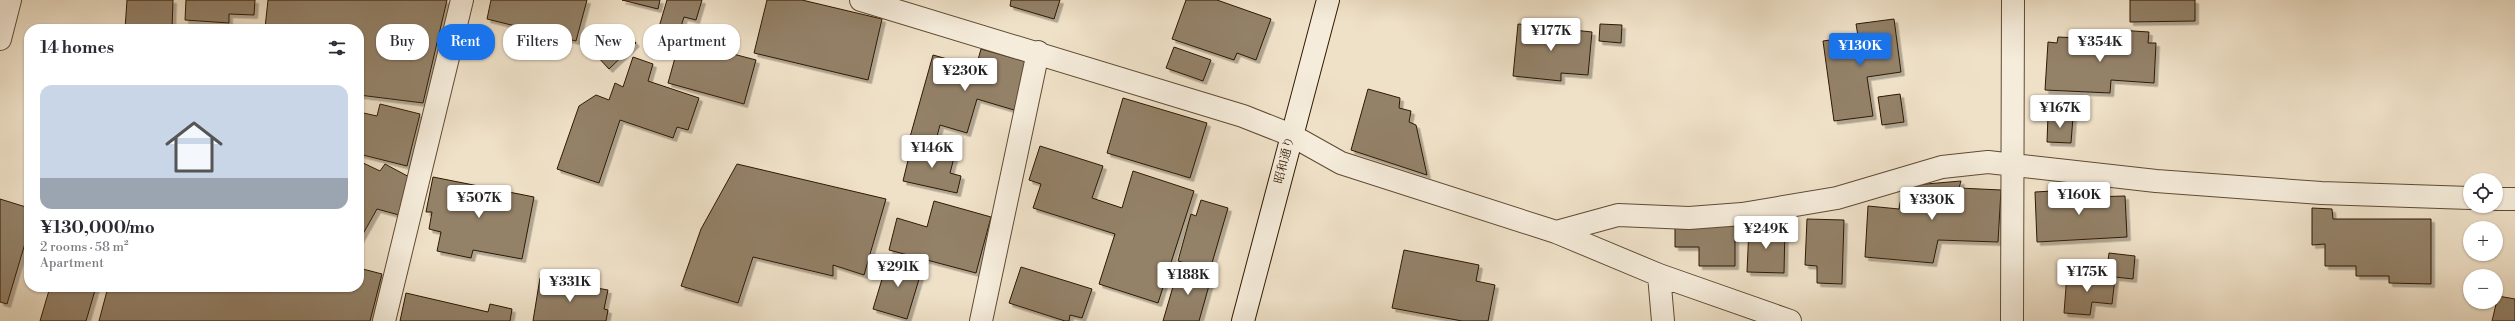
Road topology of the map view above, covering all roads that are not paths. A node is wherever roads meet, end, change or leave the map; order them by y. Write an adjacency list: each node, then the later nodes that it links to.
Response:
1 (10, 0): 6 (street)
2 (462, 0): 15 (street)
3 (862, 0): 7 (street)
4 (1328, 0): 8 (street, 昭和通り)
5 (2013, 0): 9 (street)
6 (0, 39)
7 (1038, 52): 8 (street); 16 (street)
8 (1290, 135): 13 (street); 17 (street, 昭和通り)
9 (2013, 163): 10 (street); 13 (street); 20 (street)
10 (2463, 198)
11 (2503, 199): 12 (street)
12 (2515, 199)
13 (1556, 232): 14 (street)
14 (1659, 275): 18 (street); 19 (street)
15 (384, 321)
16 (981, 321)
17 (1243, 321)
18 (1663, 321)
19 (1790, 321)
20 (2012, 321)

